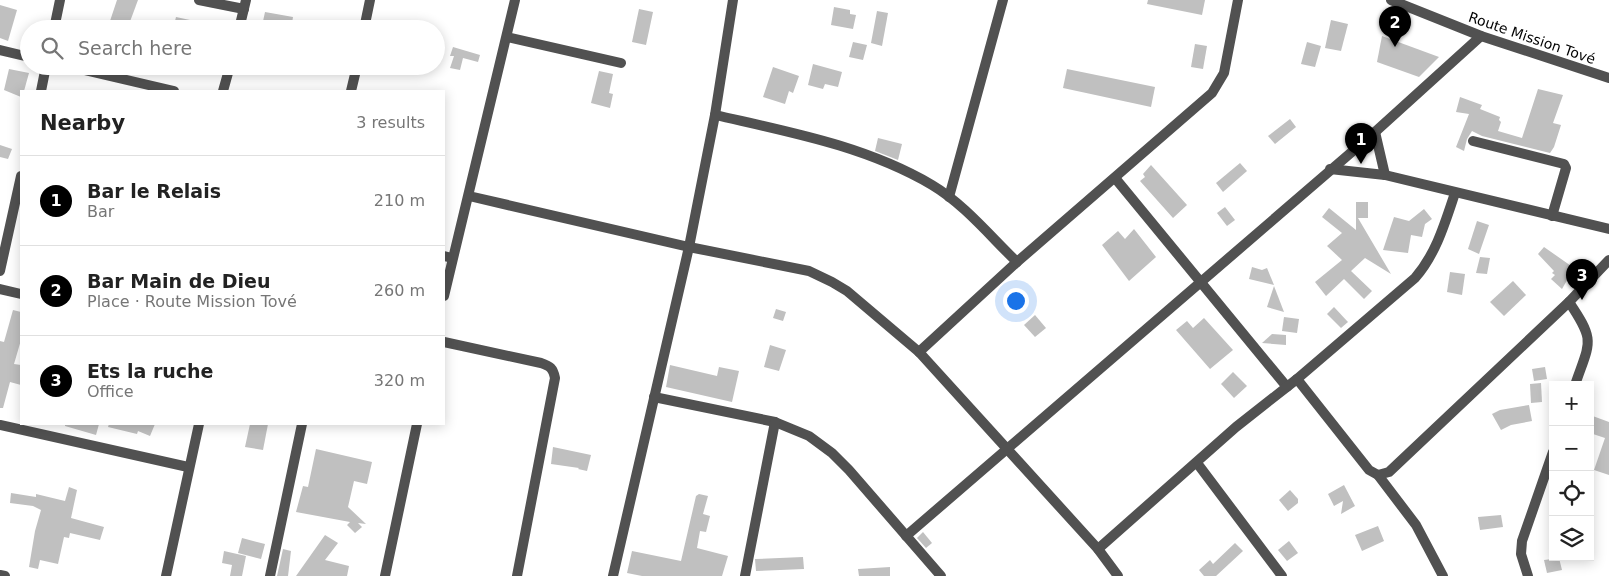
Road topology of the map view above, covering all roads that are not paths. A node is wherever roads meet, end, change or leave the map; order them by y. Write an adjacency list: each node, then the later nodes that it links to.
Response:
1 (60, 0): 10 (street)
2 (199, 0): 9 (street)
3 (370, 0): 12 (street)
4 (516, 0): 14 (street)
5 (733, 0): 27 (street)
6 (1003, 0): 36 (street)
7 (1238, 0): 32 (street)
8 (1391, 0): 13 (street, Route Mission Tové)
9 (245, 4): 11 (street)
10 (56, 20)
11 (241, 20)
12 (366, 20)
13 (1481, 36): 22 (street, Route Mission Tové); 28 (street)
14 (507, 37): 17 (street); 35 (street)
15 (0, 50): 16 (street)
16 (20, 55)
17 (621, 63)
18 (44, 75): 23 (street)
19 (106, 75): 24 (street)
20 (227, 75): 25 (street)
21 (355, 75): 26 (street)
22 (1609, 78)
23 (41, 90)
24 (170, 90)
25 (223, 90)
26 (352, 90)
27 (715, 115): 36 (street); 39 (street)
28 (1375, 132): 30 (street); 31 (street)
29 (1474, 141): 37 (street)
30 (1330, 169): 31 (street); 44 (street)
31 (1385, 175): 34 (street)
32 (1115, 178): 42 (street); 44 (street)
33 (20, 180): 43 (street)
34 (1455, 193): 37 (street); 51 (street)
35 (469, 196): 39 (street); 40 (street)
36 (949, 197): 42 (street)
37 (1552, 216): 38 (street)
38 (1609, 229)
39 (689, 247): 50 (street); 54 (street)
40 (448, 257): 45 (street)
41 (1609, 260): 48 (street)
42 (1017, 262): 50 (street)
43 (0, 270)
44 (1200, 283): 53 (street); 60 (street)
45 (445, 286)
46 (0, 289): 47 (street)
47 (20, 294)
48 (1569, 302): 52 (street); 64 (street)
49 (445, 342): 72 (street)
50 (918, 352): 60 (street)
51 (1297, 379): 53 (street); 64 (street)
52 (1576, 381)
53 (1287, 387): 61 (street)
54 (654, 397): 55 (street); 73 (street)
55 (775, 422): 65 (street); 74 (street)
56 (0, 425): 63 (street)
57 (199, 425): 63 (street)
58 (302, 425): 70 (street)
59 (417, 425): 71 (street)
60 (1006, 449): 65 (street); 66 (street)
61 (1197, 463): 66 (street); 77 (street)
62 (1549, 463): 79 (street)
63 (188, 467): 69 (street)
64 (1378, 475): 78 (street)
65 (906, 536): 75 (street)
66 (1098, 550): 76 (street)
67 (0, 575): 68 (street)
68 (4, 576)
69 (166, 576)
70 (270, 576)
71 (385, 576)
72 (517, 576)
73 (613, 576)
74 (745, 576)
75 (941, 576)
76 (1118, 576)
77 (1282, 576)
78 (1443, 576)
79 (1528, 576)

